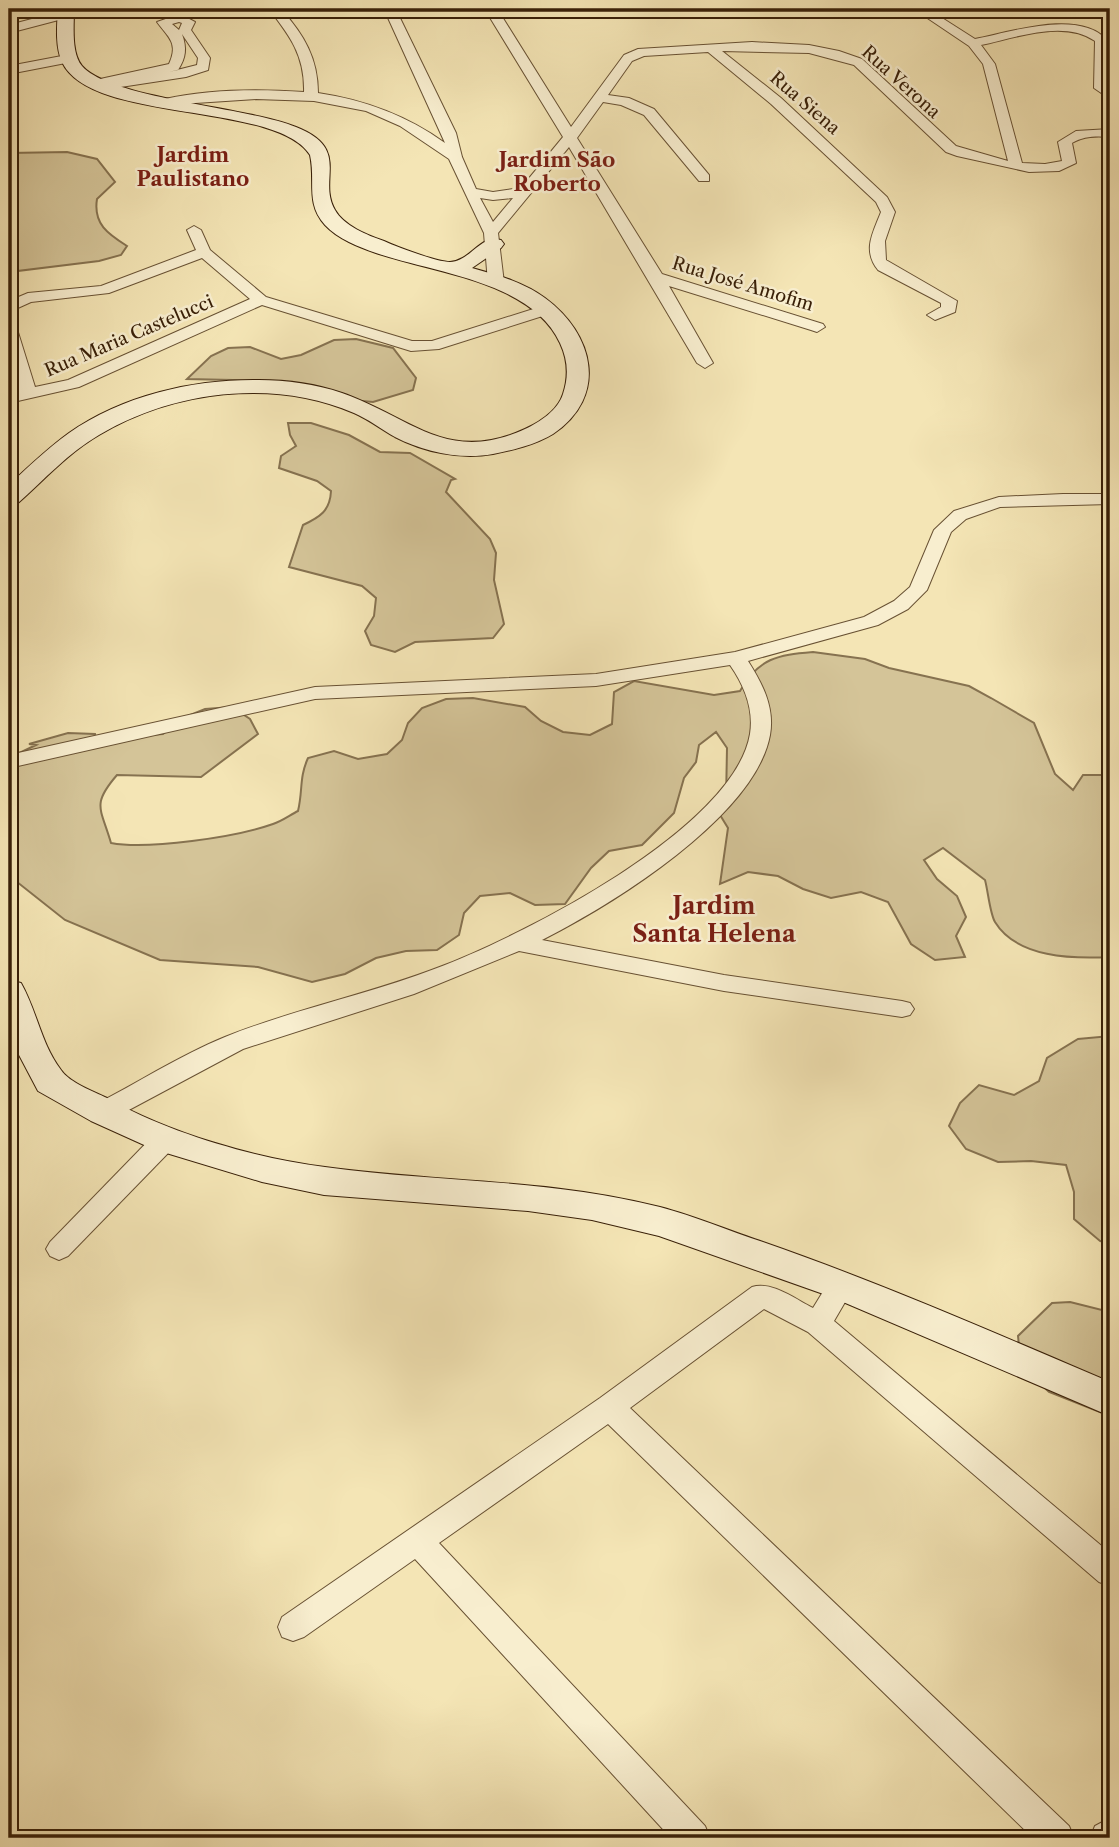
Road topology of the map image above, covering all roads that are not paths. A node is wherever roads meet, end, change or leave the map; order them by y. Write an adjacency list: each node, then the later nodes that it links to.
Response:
1 (275, 9): 15 (street)
2 (618, 9): 4 (street)
3 (920, 9): 9 (street)
4 (517, 10): 7 (street)
5 (66, 11): 8 (street); 11 (street)
6 (392, 11): 7 (street); 19 (street)
7 (493, 12): 24 (street)
8 (9, 29)
9 (973, 43): 16 (street); 26 (street)
10 (713, 50): 17 (street, Rua Verona); 26 (street, Rua Verona); 39 (street, Rua Siena)
11 (66, 59): 12 (street); 14 (street)
12 (9, 70)
13 (180, 70): 14 (street)
14 (98, 85): 18 (street)
15 (311, 95): 18 (street); 20 (street)
16 (1110, 95)
17 (601, 98): 24 (street); 27 (street)
18 (170, 102): 33 (street)
19 (436, 108): 20 (street); 21 (street)
20 (397, 119): 23 (street)
21 (449, 133): 23 (street); 25 (street)
22 (1110, 133): 26 (street, Rua Verona)
23 (428, 137): 25 (street)
24 (569, 139): 29 (street); 34 (street)
25 (455, 157): 28 (street)
26 (1016, 165)
27 (704, 178)
28 (470, 192): 29 (street); 31 (street)
29 (524, 192): 31 (street)
30 (194, 230): 32 (street)
31 (493, 239): 33 (street); 35 (street)
32 (204, 252): 36 (street); 37 (street)
33 (451, 268): 35 (street)
34 (658, 278): 40 (street, Rua José Amofim); 42 (street)
35 (496, 283): 38 (street)
36 (261, 300): 38 (street); 43 (street, Rua Maria Castelucci)
37 (9, 307)
38 (546, 310): 45 (street)
39 (934, 315)
40 (817, 327)
41 (9, 328): 43 (street)
42 (705, 363)
43 (29, 395): 44 (street, Rua Maria Castelucci)
44 (9, 398)
45 (9, 498)
46 (1110, 499): 47 (street)
47 (736, 658): 48 (street); 49 (street)
48 (9, 761)
49 (521, 944): 51 (street); 52 (street)
50 (9, 991): 52 (street)
51 (902, 1009)
52 (103, 1112): 53 (street)
53 (165, 1140): 54 (street); 55 (street)
54 (59, 1249)
55 (774, 1260): 56 (street); 57 (street)
56 (842, 1285): 58 (street); 59 (street)
57 (762, 1295): 58 (street); 60 (street)
58 (818, 1324): 62 (street)
59 (1110, 1399)
60 (610, 1407): 61 (street); 65 (street)
61 (417, 1540): 63 (street); 64 (street)
62 (1110, 1572)
63 (292, 1627)
64 (693, 1838)
65 (1057, 1838)

